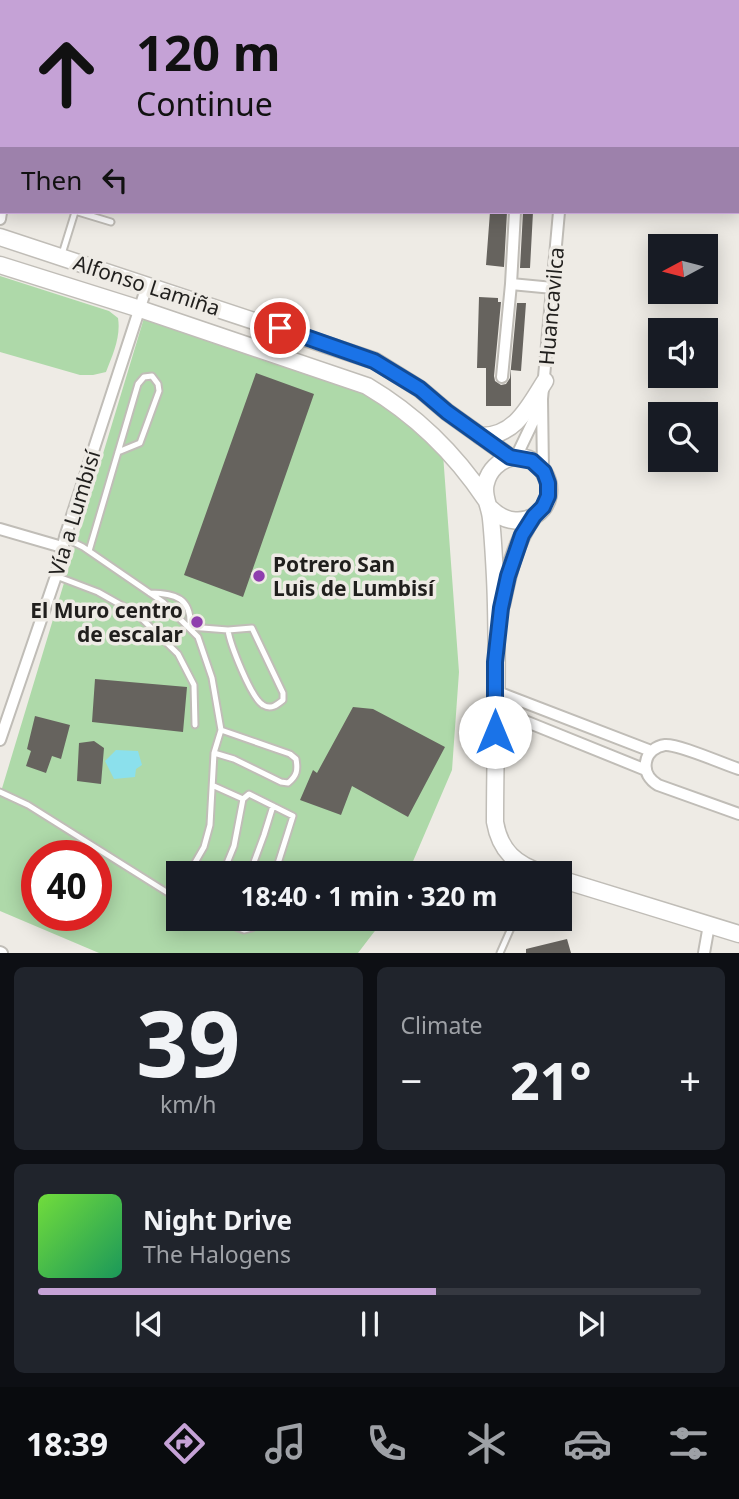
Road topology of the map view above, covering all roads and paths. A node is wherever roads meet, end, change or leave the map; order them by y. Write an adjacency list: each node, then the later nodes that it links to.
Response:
1 (76, 214): 7 (lane)
2 (84, 214): 5 (lane)
3 (515, 214): 9 (street)
4 (559, 214): 11 (street, Huancavilca)
5 (111, 222)
6 (0, 237): 7 (street, Alfonso Lamiña)
7 (61, 257): 10 (street, Alfonso Lamiña)
8 (0, 265): 12 (street, Alfonso Lamiña)
9 (511, 284): 11 (street); 13 (street)
10 (147, 286): 12 (street, Vía a Lumbisí); 16 (street, Alfonso Lamiña)
11 (553, 288): 14 (street, Huancavilca)
12 (141, 309): 20 (street, Alfonso Lamiña); 23 (street, Vía a Lumbisí)
13 (502, 377)
14 (545, 381): 15 (street, Huancavilca); 16 (street)
15 (542, 399): 18 (street, Huancavilca); 19 (street, Huancavilca)
16 (480, 436): 18 (street, Alfonso Lamiña)
17 (118, 452): 17 (lane); 24 (lane)
18 (513, 457): 19 (street); 20 (street)
19 (544, 472): 21 (street)
20 (488, 504): 21 (street); 29 (street)
21 (534, 516): 29 (street)
22 (0, 529): 23 (street)
23 (63, 542): 24 (lane); 25 (street, Vía a Lumbisí)
24 (89, 551): 26 (lane)
25 (55, 576): 32 (lane); 34 (street, Vía a Lumbisí)
26 (150, 593): 27 (lane); 27 (lane)
27 (190, 627): 28 (lane); 33 (lane)
28 (228, 630): 28 (lane)
29 (495, 662): 30 (street)
30 (495, 691): 31 (street); 35 (street)
31 (495, 709): 38 (street); 48 (street)
32 (195, 725)
33 (221, 730): 36 (lane); 36 (lane)
34 (0, 740)
35 (651, 751): 37 (street); 38 (street)
36 (214, 753): 39 (lane)
37 (739, 769)
38 (646, 770): 43 (street)
39 (214, 786): 41 (lane); 44 (lane)
40 (0, 792): 50 (lane)
41 (243, 799): 42 (lane); 45 (lane)
42 (273, 806): 46 (lane); 47 (lane)
43 (739, 814)
44 (196, 861)
45 (228, 861)
46 (254, 861)
47 (279, 861)
48 (515, 861)
49 (572, 882): 51 (street)
50 (166, 888)
51 (709, 925): 53 (street); 55 (street)
52 (510, 931): 54 (lane)
53 (739, 934)
54 (500, 953)
55 (704, 953)

